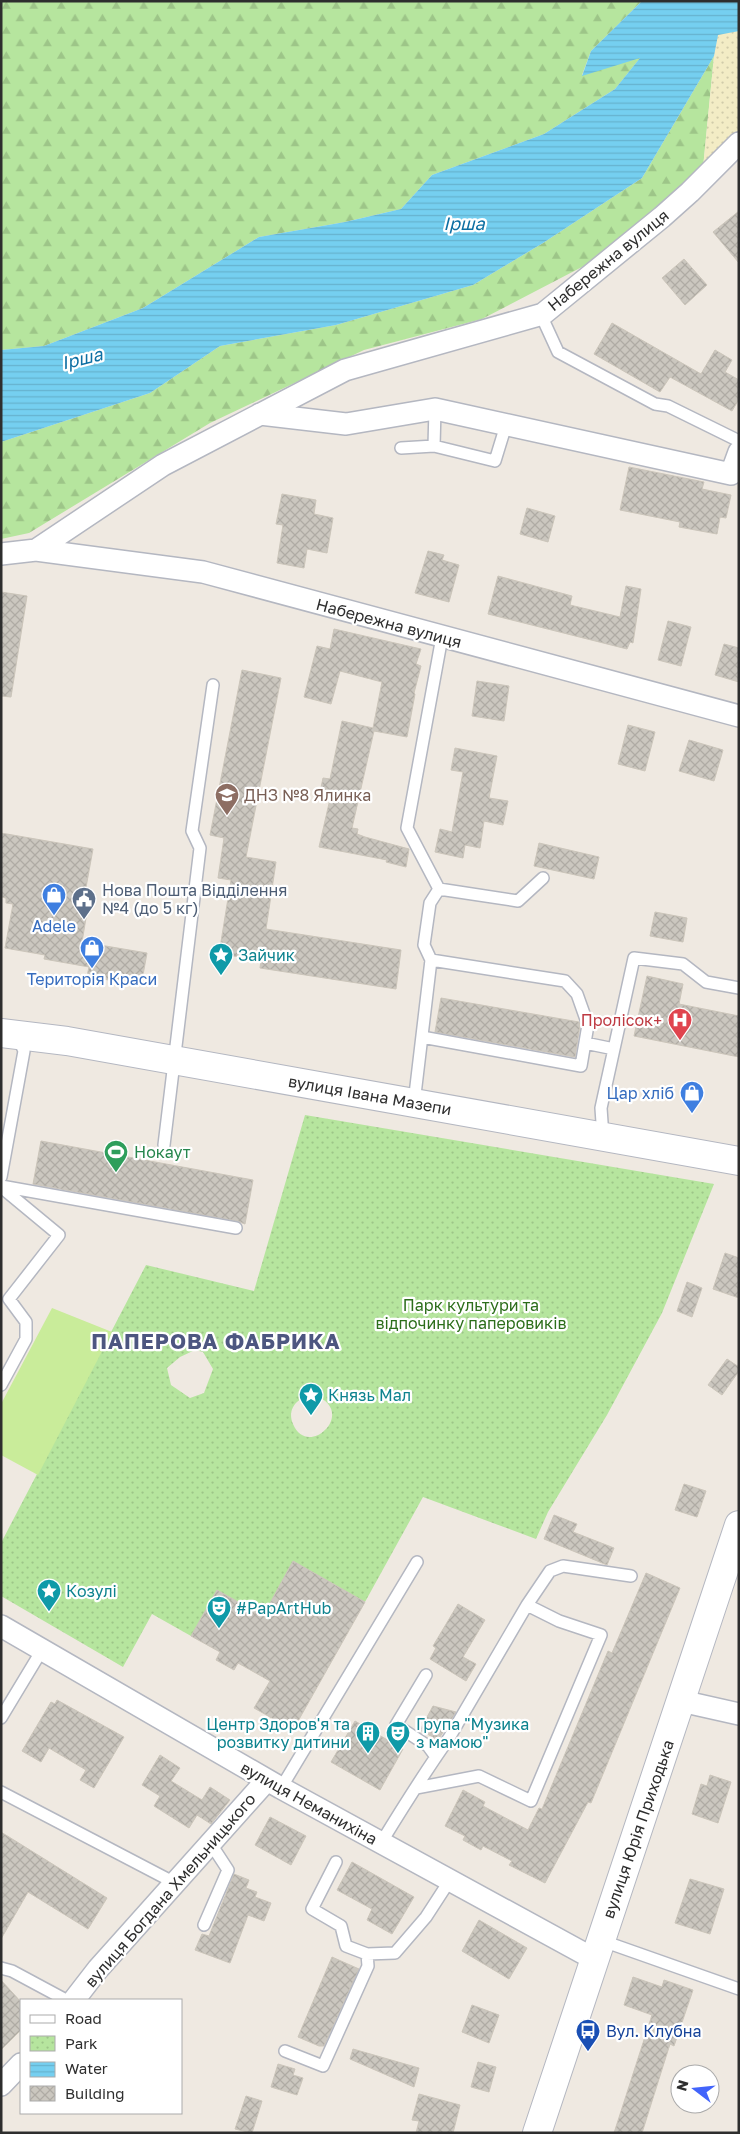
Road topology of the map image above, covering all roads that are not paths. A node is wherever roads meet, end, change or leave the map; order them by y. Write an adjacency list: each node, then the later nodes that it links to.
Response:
1 (739, 143): 2 (street, Набережна вулиця)
2 (541, 315): 4 (street, Набережна вулиця); 6 (lane)
3 (435, 409): 4 (street); 5 (street); 7 (lane)
4 (260, 414): 10 (street, Набережна вулиця)
5 (506, 425): 7 (lane); 9 (street)
6 (739, 441)
7 (434, 446): 8 (lane)
8 (401, 448)
9 (739, 452)
10 (36, 550): 11 (street, Набережна вулиця); 12 (street, Набережна вулиця)
11 (1, 554)
12 (442, 637): 14 (street, Набережна вулиця); 16 (lane)
13 (213, 685): 23 (lane)
14 (739, 716)
15 (543, 878): 16 (lane)
16 (439, 889): 17 (lane)
17 (431, 960): 20 (lane); 21 (lane)
18 (739, 988): 22 (lane)
19 (9, 1034): 23 (main road, вулиця Івана Мазепи); 28 (lane)
20 (422, 1038): 21 (lane); 24 (lane)
21 (585, 1043): 22 (lane)
22 (614, 1049): 25 (lane)
23 (175, 1060): 24 (main road, вулиця Івана Мазепи); 26 (lane)
24 (414, 1103): 25 (main road, вулиця Івана Мазепи)
25 (603, 1136): 27 (main road, вулиця Івана Мазепи)
26 (164, 1145)
27 (739, 1161)
28 (1, 1177)
29 (1, 1187): 30 (lane); 31 (lane)
30 (236, 1228)
31 (1, 1385)
32 (739, 1525): 39 (main road, вулиця Юрія Приходька)
33 (418, 1562): 43 (lane)
34 (632, 1576): 35 (lane)
35 (527, 1604): 42 (lane); 44 (lane)
36 (1, 1626): 37 (street, вулиця Неманихіна)
37 (42, 1650): 41 (lane); 43 (street, вулиця Неманихіна)
38 (426, 1675): 42 (lane)
39 (680, 1701): 40 (street); 52 (main road, вулиця Юрія Приходька)
40 (739, 1714)
41 (1, 1718)
42 (436, 1757): 44 (lane)
43 (274, 1784): 46 (street, вулиця Неманихіна); 47 (street, вулиця Богдана Хмельницького)
44 (416, 1788): 46 (lane)
45 (1, 1792): 50 (lane)
46 (381, 1843): 49 (street, вулиця Неманихіна)
47 (211, 1844): 50 (street, вулиця Богдана Хмельницького); 51 (lane)
48 (336, 1862): 53 (lane)
49 (450, 1880): 52 (street, вулиця Неманихіна); 53 (lane)
50 (175, 1883): 57 (street, вулиця Богдана Хмельницького)
51 (204, 1925)
52 (597, 1950): 55 (lane); 61 (main road, вулиця Юрія Приходька)
53 (367, 1954): 58 (lane)
54 (1, 1968): 56 (lane)
55 (739, 1989)
56 (64, 1999)
57 (75, 1999)
58 (285, 2051)
59 (20, 2065): 60 (street)
60 (1, 2086)
61 (537, 2133)

